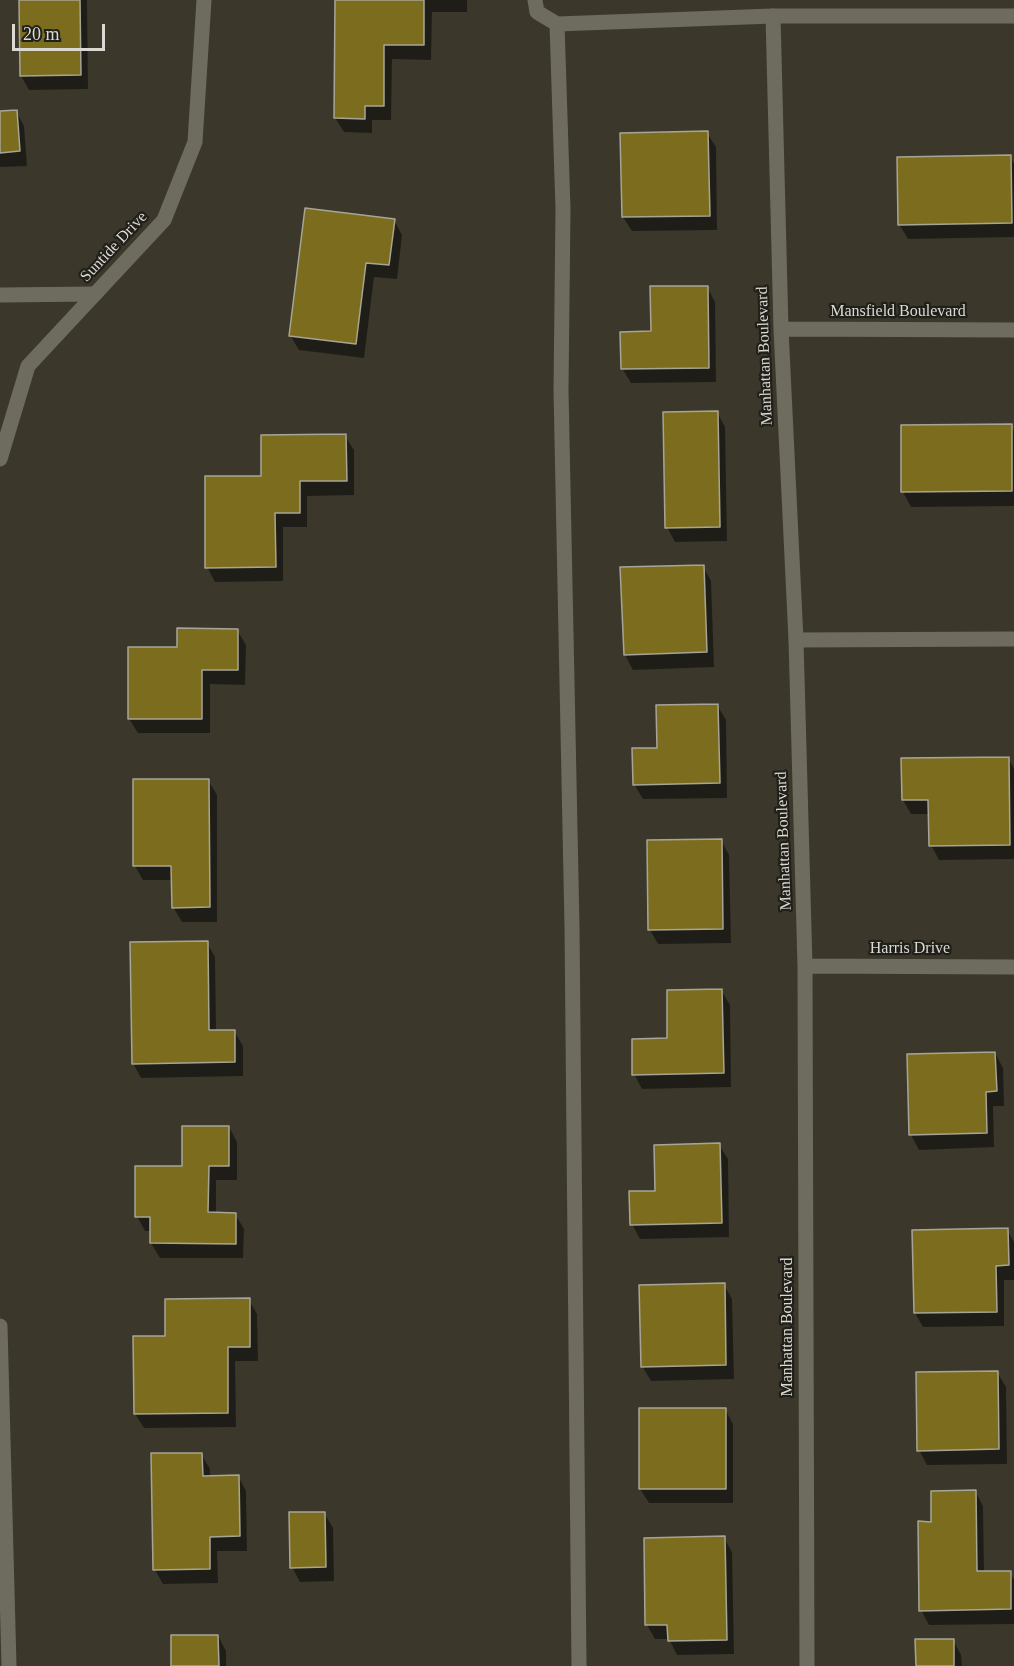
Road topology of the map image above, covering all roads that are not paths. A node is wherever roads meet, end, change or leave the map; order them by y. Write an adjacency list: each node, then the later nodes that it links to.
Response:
1 (204, 0): 6 (street, Suntide Drive)
2 (536, 0): 5 (street)
3 (773, 16): 4 (street); 5 (street); 8 (street, Manhattan Boulevard)
4 (1014, 16)
5 (557, 24): 18 (street)
6 (95, 294): 7 (street); 10 (street, Suntide Drive)
7 (0, 295)
8 (781, 329): 9 (street, Mansfield Boulevard); 12 (street, Manhattan Boulevard)
9 (1014, 330)
10 (0, 459)
11 (1014, 639): 12 (street)
12 (796, 640): 13 (street, Manhattan Boulevard)
13 (805, 966): 14 (street, Harris Drive); 19 (street, Manhattan Boulevard)
14 (1014, 967)
15 (0, 1326): 16 (street)
16 (3, 1599): 17 (street)
17 (9, 1666)
18 (579, 1666)
19 (807, 1666)

